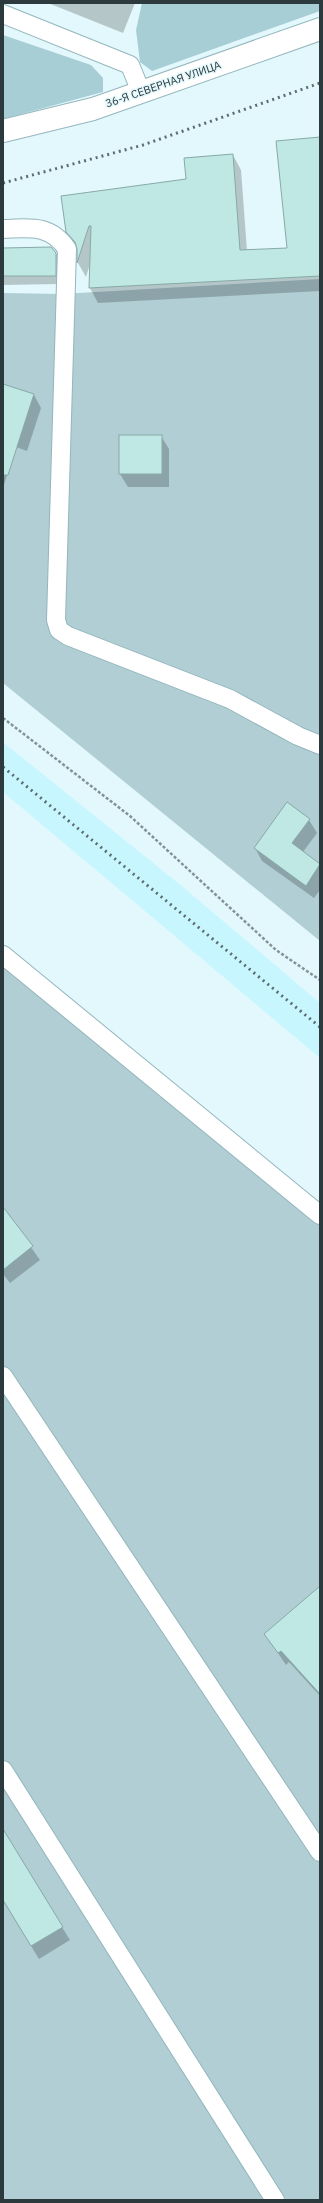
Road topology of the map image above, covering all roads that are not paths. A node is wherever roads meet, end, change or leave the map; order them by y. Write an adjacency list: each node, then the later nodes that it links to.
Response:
1 (3, 14): 3 (lane)
2 (320, 29): 3 (main road, 36-Я СЕВЕРНАЯ УЛИЦА)
3 (141, 92): 4 (main road, 36-Я СЕВЕРНАЯ УЛИЦА)
4 (3, 131)
5 (3, 229): 6 (lane)
6 (320, 745)
7 (3, 955): 8 (lane)
8 (320, 1215)
9 (3, 1376): 11 (lane)
10 (3, 1770): 12 (lane)
11 (320, 1852)
12 (274, 2200)

